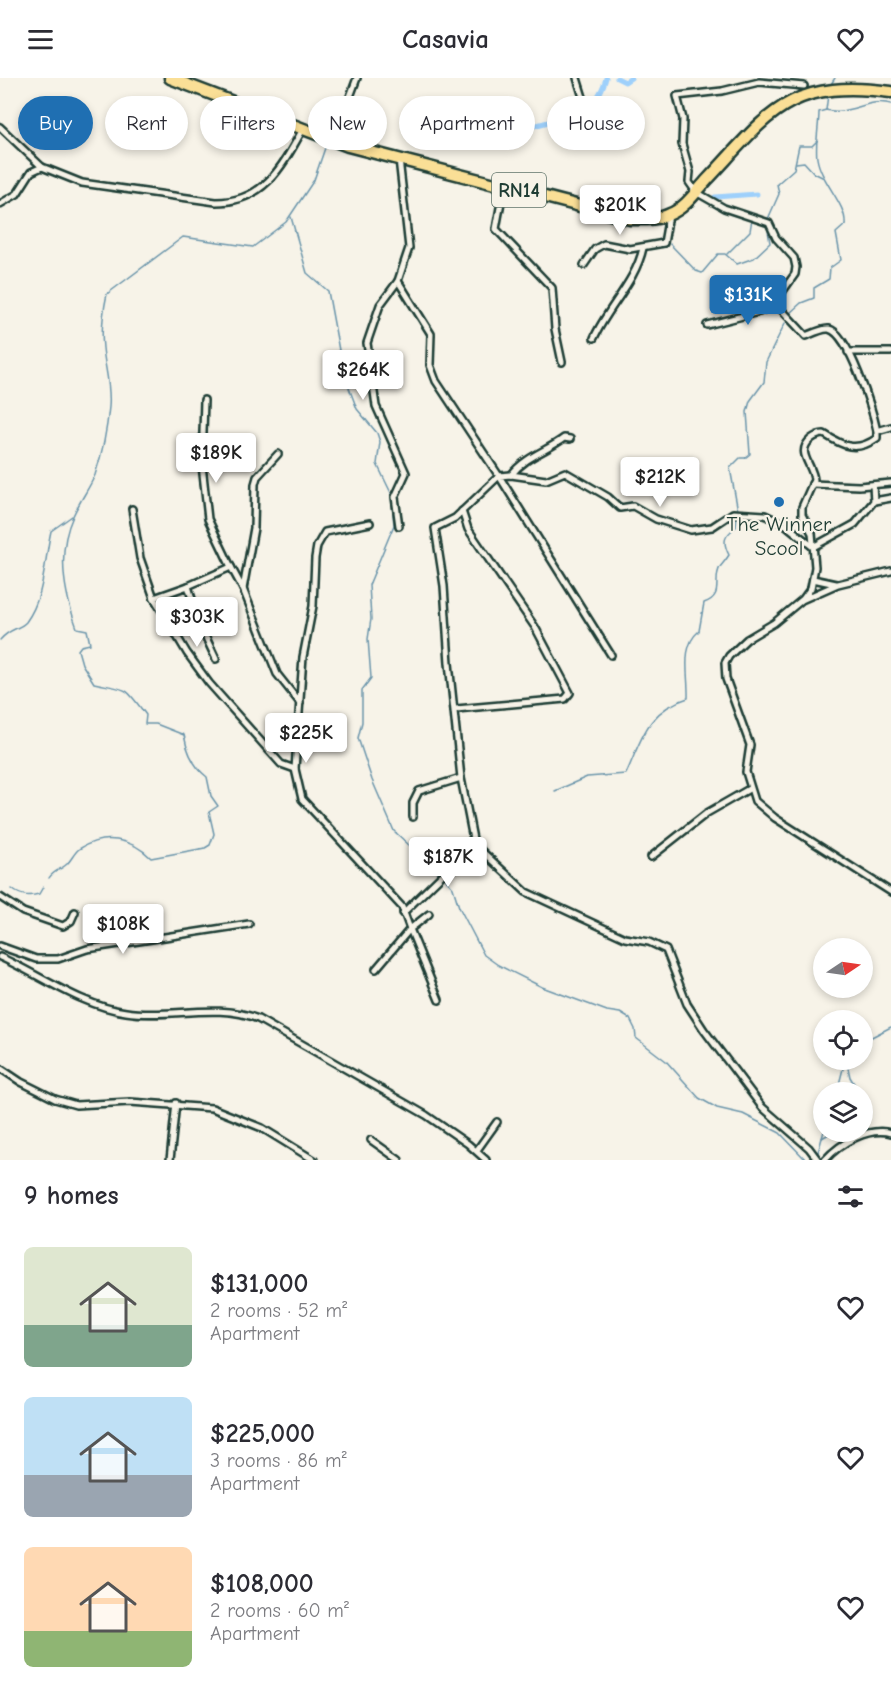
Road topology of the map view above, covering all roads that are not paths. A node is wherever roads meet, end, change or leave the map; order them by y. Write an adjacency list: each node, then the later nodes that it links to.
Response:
1 (170, 78): 10 (highway, RN14)
2 (357, 78): 7 (street)
3 (577, 78): 8 (street)
4 (759, 80): 5 (street); 16 (street)
5 (804, 86): 6 (highway); 16 (highway)
6 (891, 92)
7 (350, 96)
8 (583, 96)
9 (0, 127): 14 (street)
10 (303, 127): 11 (highway, RN14); 14 (street)
11 (308, 129)
12 (364, 150): 13 (highway, RN14)
13 (399, 159): 15 (highway, RN14); 21 (street)
14 (42, 167): 17 (street)
15 (504, 186): 18 (highway, RN14); 27 (street)
16 (696, 192): 18 (highway); 22 (street)
17 (0, 204)
18 (669, 215): 19 (street)
19 (644, 248): 20 (street); 24 (street)
20 (584, 265)
21 (398, 281): 34 (street); 43 (street)
22 (779, 302): 23 (street); 25 (street)
23 (707, 325)
24 (594, 338)
25 (848, 352): 26 (street); 30 (street)
26 (891, 352)
27 (562, 362)
28 (204, 400): 45 (street)
29 (891, 427): 30 (street)
30 (878, 431): 36 (street)
31 (570, 440): 33 (street)
32 (278, 454): 50 (street)
33 (511, 475): 34 (street); 44 (street)
34 (500, 476): 41 (street); 53 (street)
35 (891, 483): 37 (street)
36 (812, 484): 37 (street); 44 (street)
37 (873, 485): 39 (street)
38 (891, 498): 39 (street)
39 (874, 501): 44 (street)
40 (132, 509): 51 (street)
41 (462, 511): 56 (street); 56 (street)
42 (370, 523): 55 (street)
43 (399, 526)
44 (813, 547): 47 (street)
45 (231, 567): 49 (street); 50 (street)
46 (891, 571): 48 (street)
47 (813, 579): 48 (street); 52 (street)
48 (838, 584): 52 (street)
49 (188, 586): 51 (street); 54 (street)
50 (243, 589): 55 (street)
51 (154, 598): 57 (street)
52 (803, 599): 59 (street)
53 (611, 655)
54 (216, 659)
55 (300, 703): 57 (street)
56 (456, 709): 58 (street)
57 (295, 769): 66 (street)
58 (461, 778): 60 (street); 61 (street)
59 (749, 789): 62 (street); 63 (street)
60 (413, 817)
61 (474, 844): 66 (street); 80 (street)
62 (651, 857)
63 (891, 892)
64 (0, 897): 65 (street)
65 (75, 912)
66 (404, 913): 69 (street)
67 (429, 914): 69 (street)
68 (249, 924): 70 (street)
69 (410, 929): 72 (street); 73 (street)
70 (0, 946)
71 (0, 957): 79 (street)
72 (376, 969)
73 (439, 1000)
74 (0, 1068): 75 (street)
75 (176, 1103): 81 (street); 82 (street)
76 (497, 1122): 79 (street)
77 (891, 1133): 85 (street)
78 (371, 1140): 83 (street)
79 (477, 1150): 84 (street)
80 (816, 1158)
81 (170, 1160)
82 (314, 1160)
83 (399, 1160)
84 (486, 1160)
85 (825, 1160)

